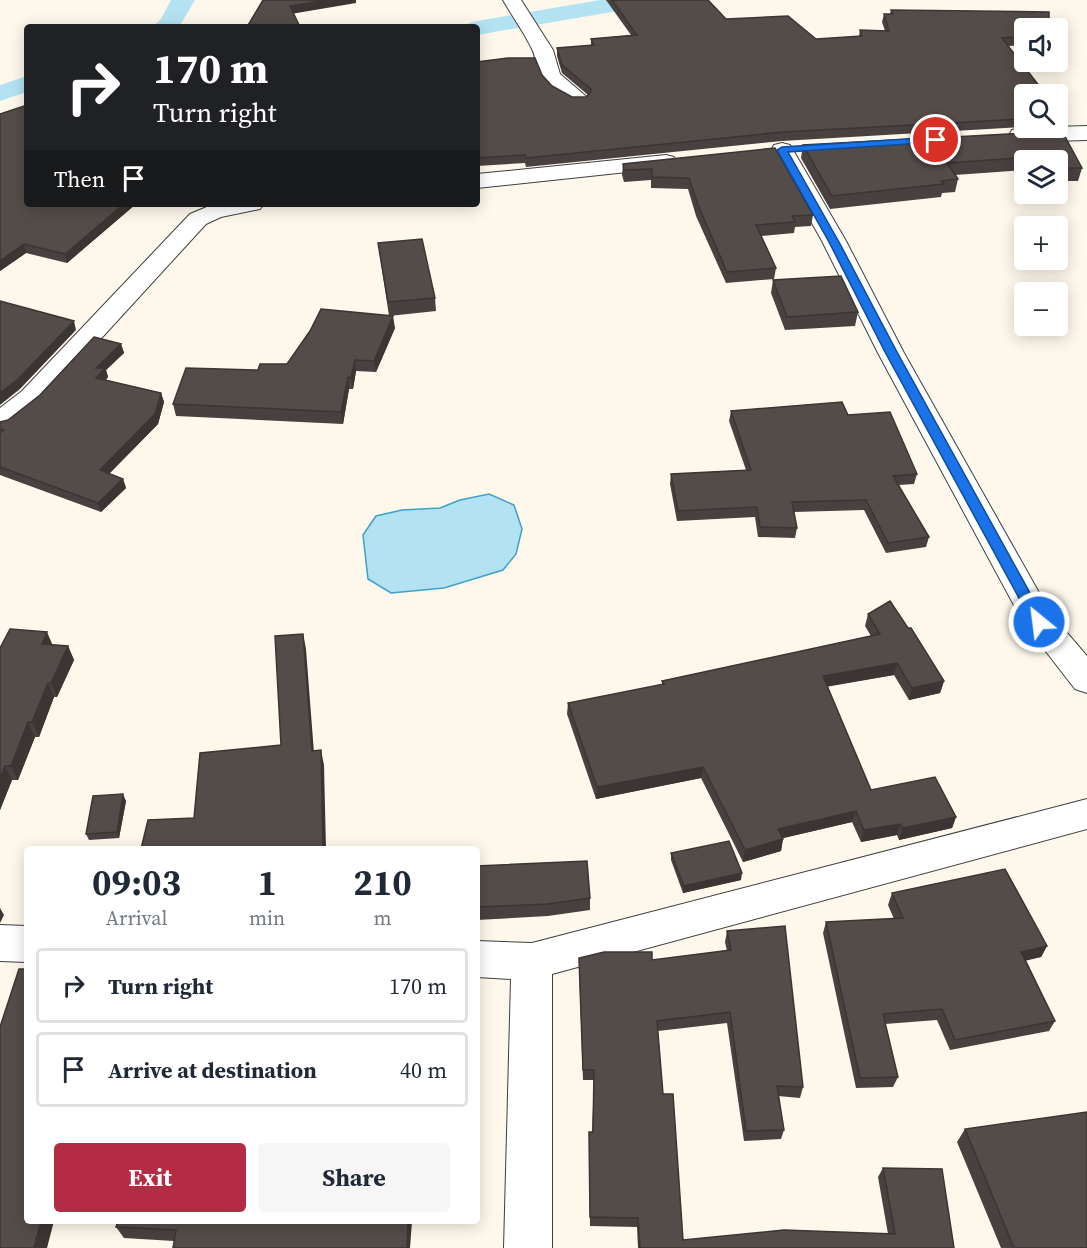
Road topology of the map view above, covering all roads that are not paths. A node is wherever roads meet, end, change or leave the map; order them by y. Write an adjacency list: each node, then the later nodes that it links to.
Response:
1 (512, 1): 2 (street)
2 (578, 99)
3 (1087, 132): 4 (street)
4 (1002, 136)
5 (782, 150): 10 (street)
6 (688, 159): 7 (street)
7 (480, 181)
8 (236, 207): 9 (street)
9 (0, 422)
10 (1087, 680)
11 (1087, 814): 15 (street)
12 (0, 943): 13 (street)
13 (24, 944)
14 (480, 959): 15 (street)
15 (532, 961): 16 (street)
16 (528, 1248)

